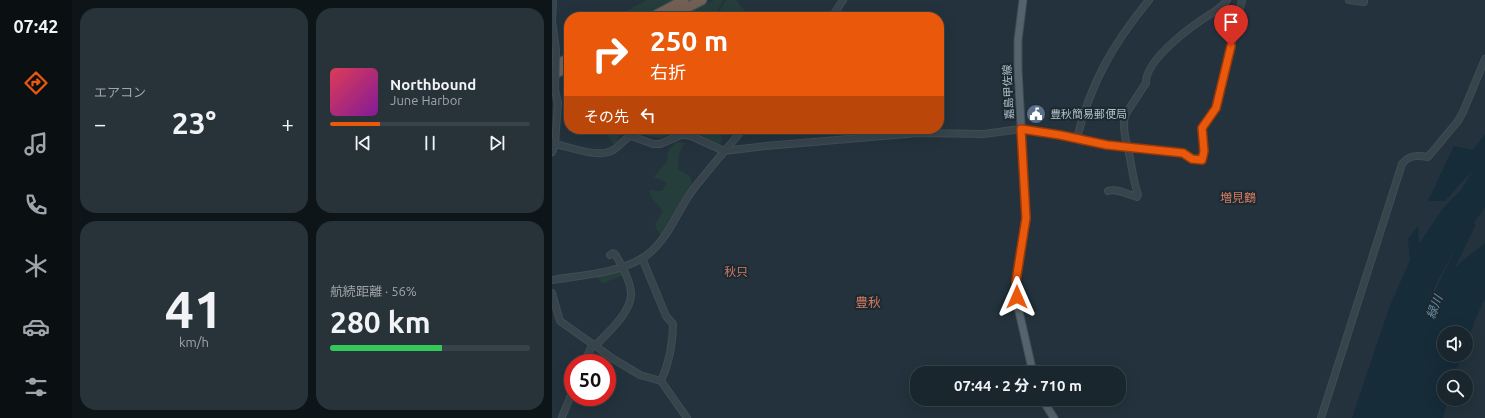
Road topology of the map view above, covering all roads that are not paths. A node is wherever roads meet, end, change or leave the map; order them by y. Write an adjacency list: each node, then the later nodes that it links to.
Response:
1 (553, 0): 14 (street)
2 (684, 0): 11 (highway)
3 (702, 0): 12 (highway)
4 (843, 0): 13 (street)
5 (1023, 0): 21 (main road, 嘉島甲佐線)
6 (1149, 0): 25 (street)
7 (1227, 0): 27 (street)
8 (1242, 0): 27 (street)
9 (1349, 0): 10 (street)
10 (1364, 2)
11 (661, 12)
12 (679, 12)
13 (835, 12)
14 (555, 49): 20 (street, bridge)
15 (1485, 59): 45 (street)
16 (564, 61): 17 (highway)
17 (552, 67)
18 (564, 69): 19 (highway)
19 (552, 75)
20 (554, 92): 26 (street)
21 (1021, 129): 22 (street); 25 (street); 38 (main road, 嘉島甲佐線)
22 (944, 133)
23 (739, 134): 28 (street)
24 (907, 134): 28 (street)
25 (1077, 138): 27 (street)
26 (555, 144): 28 (street); 29 (street)
27 (1127, 148): 30 (street)
28 (724, 151): 32 (street)
29 (552, 152)
30 (1108, 191)
31 (610, 254): 33 (street)
32 (642, 258): 33 (street); 39 (street)
33 (623, 267): 34 (street); 36 (street)
34 (552, 280)
35 (552, 293): 36 (street)
36 (594, 346): 37 (street); 39 (street)
37 (589, 354)
38 (1031, 366)
39 (661, 381): 43 (street)
40 (566, 406): 42 (street)
41 (1046, 406): 44 (main road)
42 (562, 416)
43 (687, 418)
44 (1054, 418)
45 (1321, 418)

